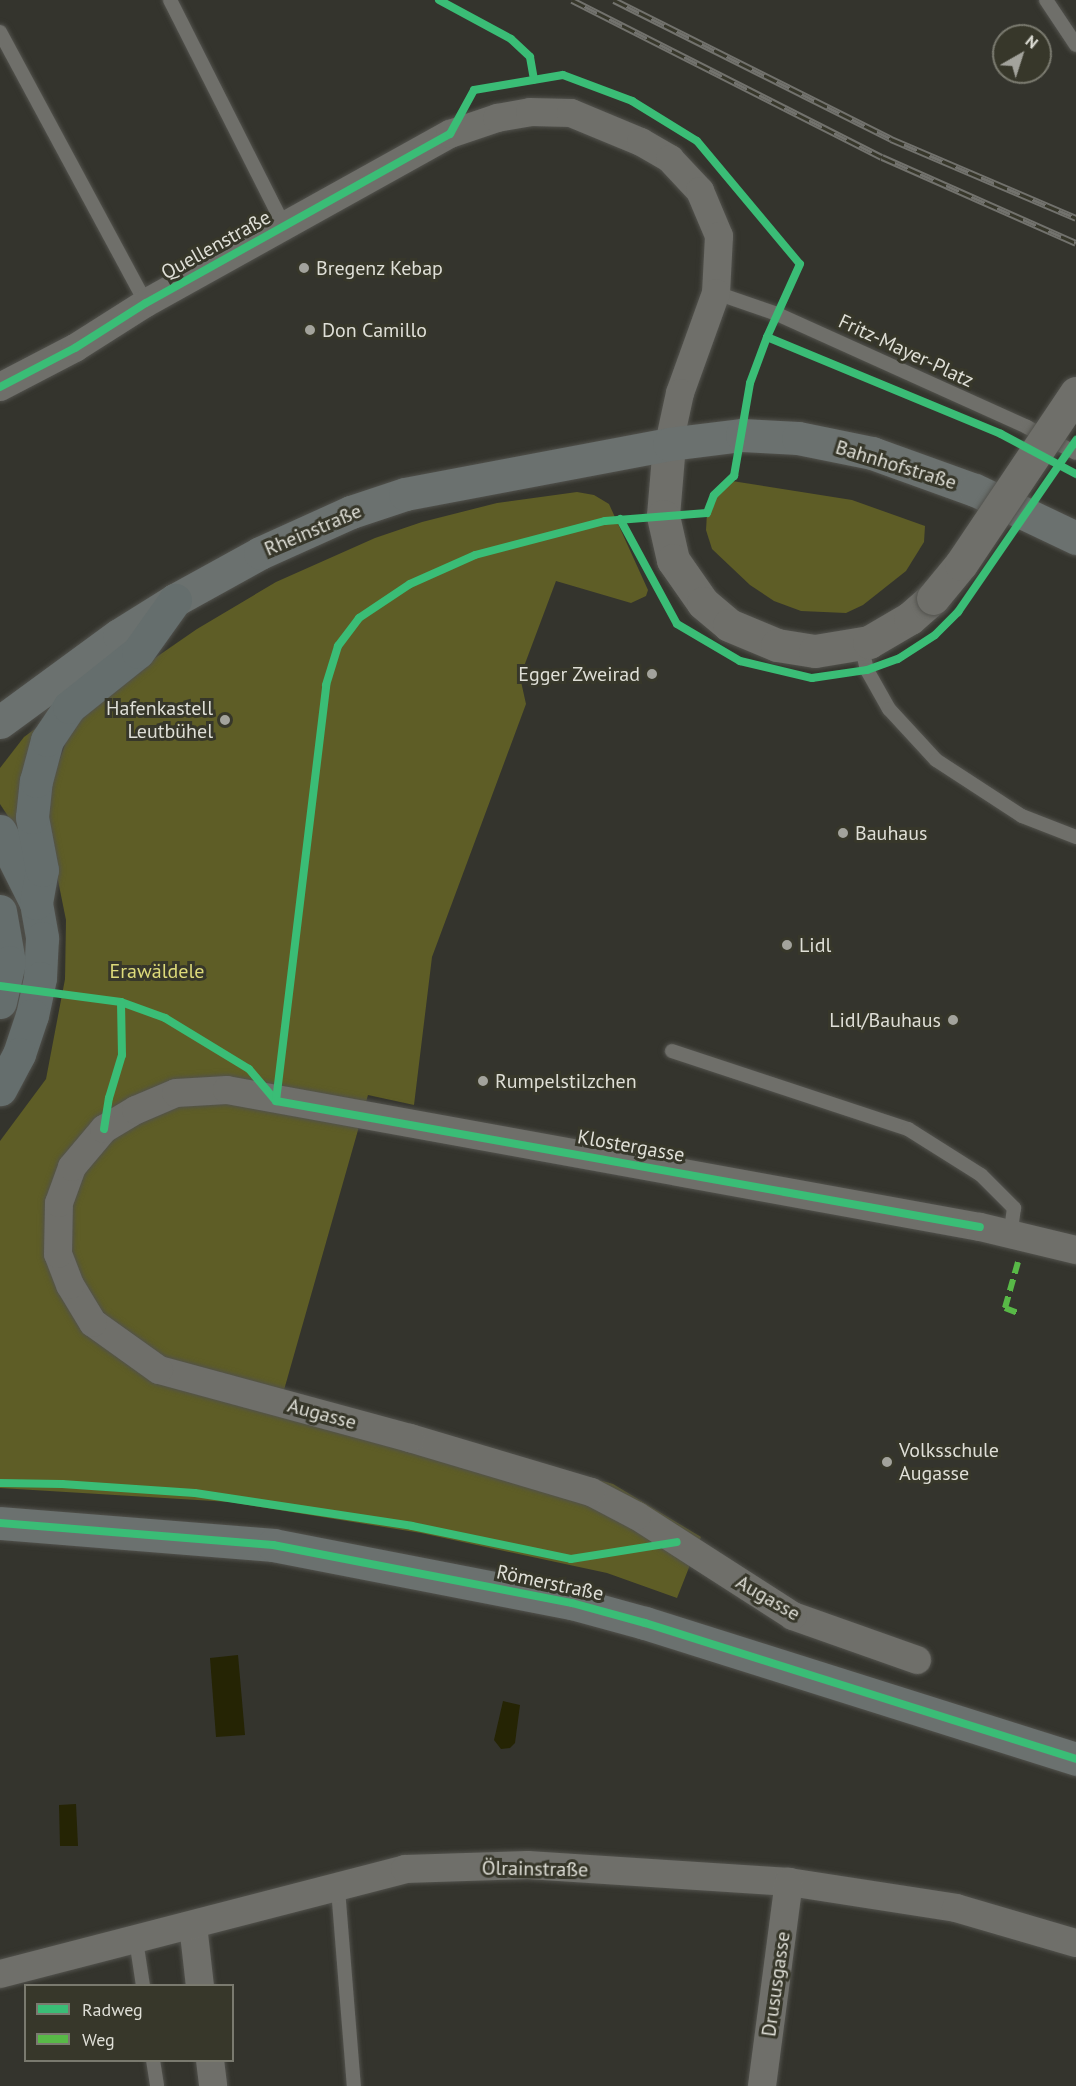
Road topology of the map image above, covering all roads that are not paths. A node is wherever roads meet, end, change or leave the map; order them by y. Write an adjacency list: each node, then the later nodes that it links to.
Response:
1 (170, 0): 5 (lane)
2 (1046, 0): 4 (lane)
3 (0, 32): 7 (lane)
4 (1076, 45)
5 (284, 226): 6 (street, Quellenstraße); 7 (street, Quellenstraße)
6 (716, 293): 10 (street, Quellenstraße); 11 (lane, Fritz-Mayer-Platz)
7 (146, 303): 8 (street, Quellenstraße)
8 (0, 387)
9 (1076, 393): 14 (street, bridge)
10 (669, 444): 12 (main road, Bahnhofstraße); 13 (main road, Rheinstraße); 14 (street)
11 (1076, 453)
12 (1076, 538)
13 (175, 600): 15 (main road, Rheinstraße); 18 (highway)
14 (861, 644): 17 (lane)
15 (0, 722)
16 (0, 831): 18 (highway)
17 (1076, 837)
18 (36, 903): 22 (highway)
19 (0, 911): 20 (highway)
20 (0, 1002)
21 (672, 1051): 24 (lane)
22 (0, 1089)
23 (276, 1101): 24 (street, Klostergasse); 27 (street, Augasse)
24 (1010, 1234): 25 (street, Klostergasse)
25 (1076, 1250)
26 (0, 1523): 28 (main road, Römerstraße)
27 (917, 1660)
28 (1076, 1759)
29 (789, 1882): 30 (street, Ölrainstraße); 33 (street, Ölrainstraße); 42 (street, Drususgasse)
30 (338, 1888): 31 (street, Ölrainstraße); 41 (lane)
31 (192, 1925): 32 (street, Ölrainstraße); 36 (street)
32 (136, 1940): 34 (street, Ölrainstraße); 35 (lane)
33 (1076, 1942)
34 (0, 1974)
35 (143, 1984)
36 (200, 1984)
37 (153, 2062): 39 (lane)
38 (210, 2062): 40 (street)
39 (157, 2086)
40 (213, 2086)
41 (354, 2086)
42 (762, 2086)

